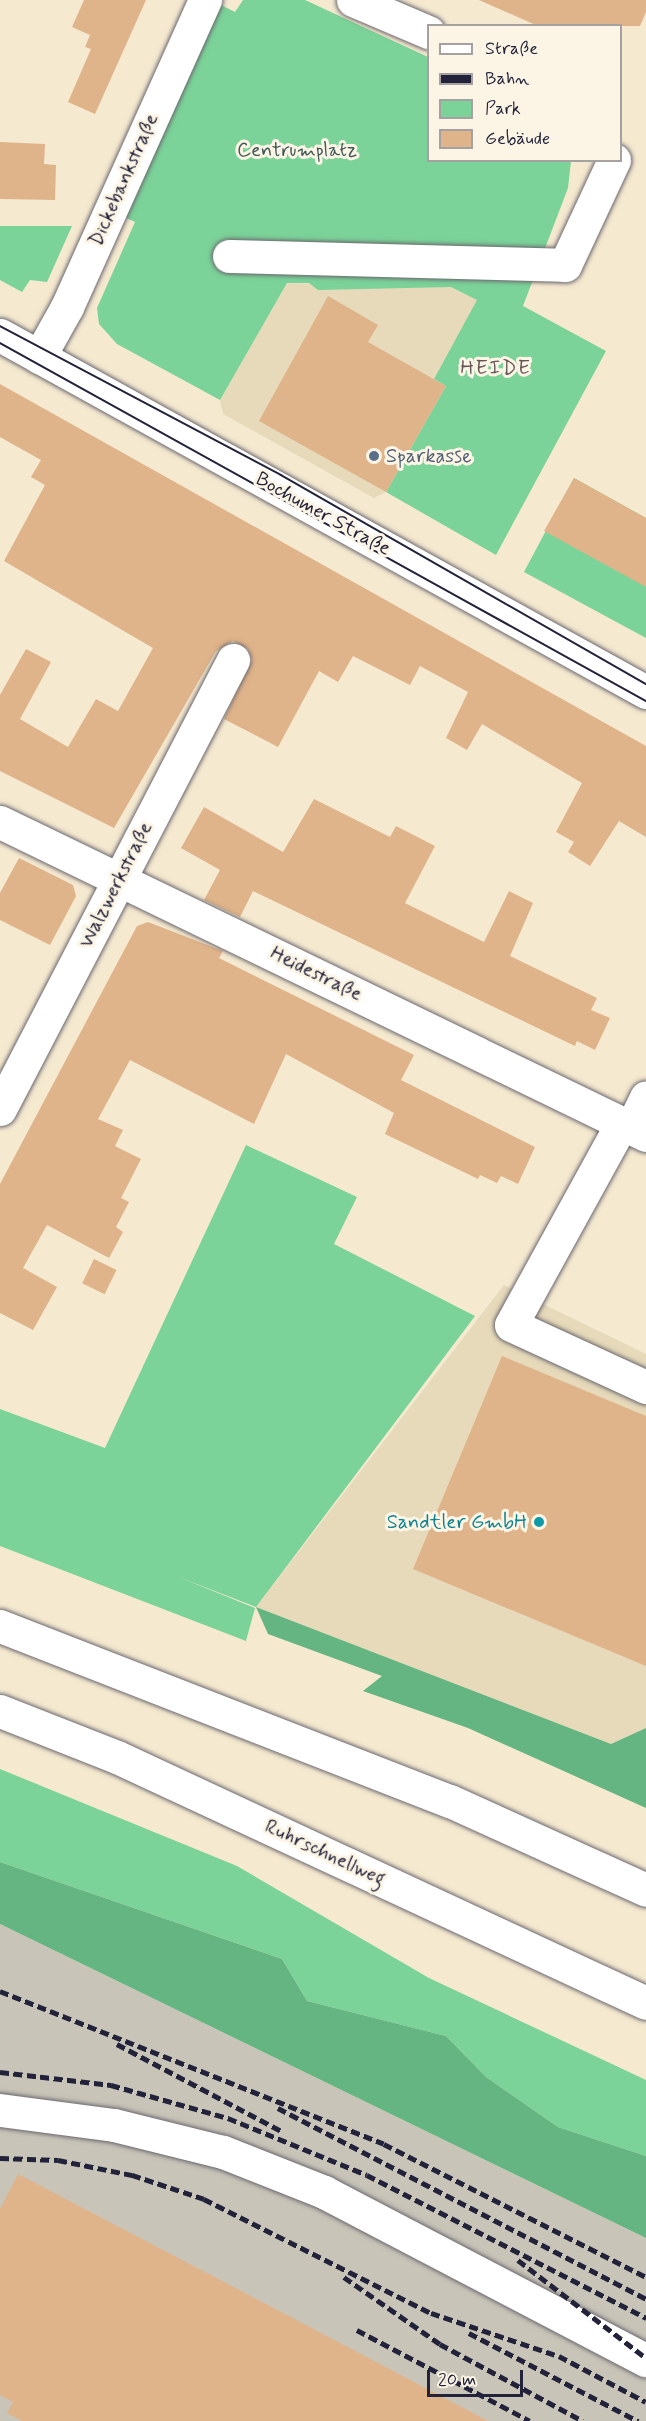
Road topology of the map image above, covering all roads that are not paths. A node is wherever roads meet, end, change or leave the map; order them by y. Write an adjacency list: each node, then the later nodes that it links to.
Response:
1 (205, 0): 7 (main road, Dickebankstraße)
2 (353, 0): 3 (main road)
3 (427, 31)
4 (613, 162): 5 (main road)
5 (229, 256)
6 (0, 335): 7 (main road, Bochumer Straße)
7 (39, 357): 9 (main road, Bochumer Straße)
8 (233, 660): 11 (main road, Walzwerkstraße)
9 (646, 692)
10 (0, 822): 11 (main road, Heidestraße)
11 (119, 879): 13 (main road, Walzwerkstraße); 14 (main road, Heidestraße)
12 (646, 1097): 14 (main road)
13 (0, 1109)
14 (633, 1129): 15 (main road)
15 (646, 1387)
16 (0, 1626): 18 (main road)
17 (0, 1712): 19 (main road, Ruhrschnellweg)
18 (646, 1890)
19 (646, 2003)
20 (0, 2110): 21 (main road)
21 (646, 2360)

